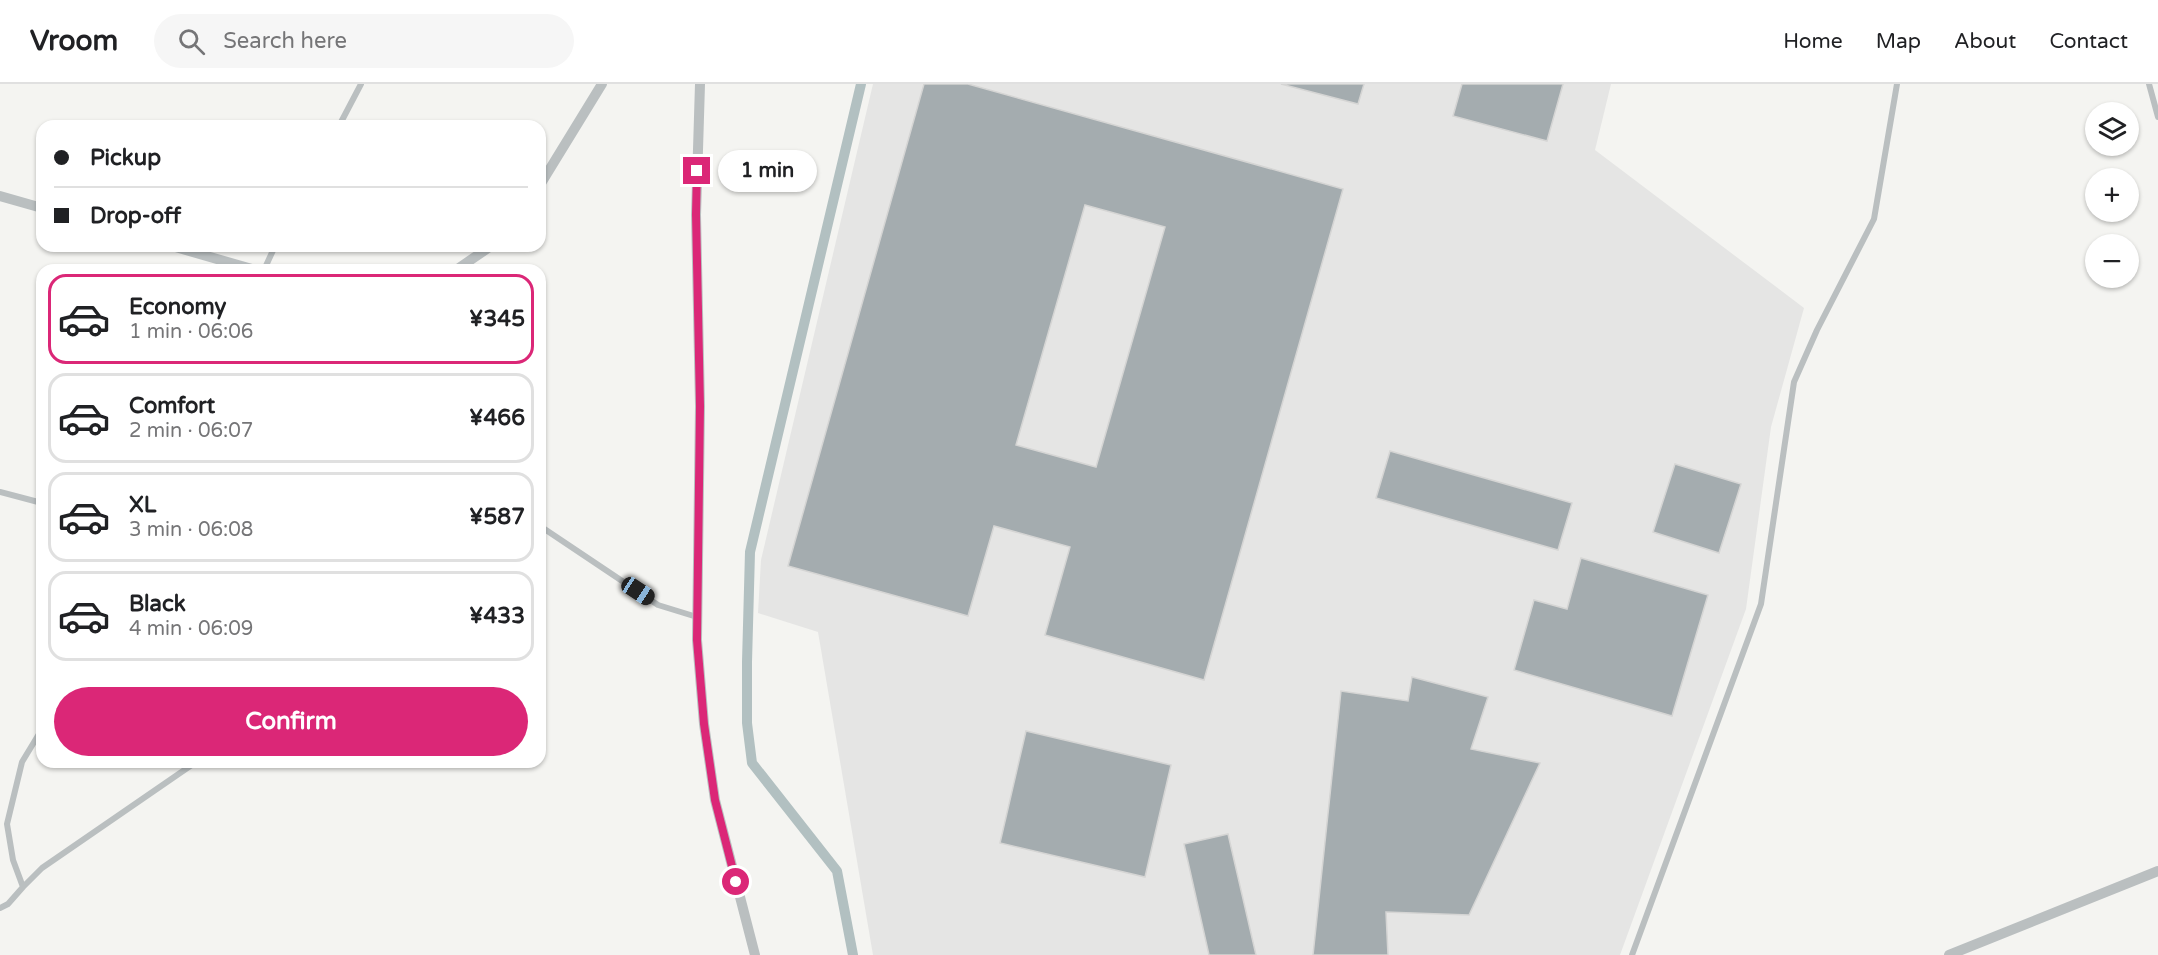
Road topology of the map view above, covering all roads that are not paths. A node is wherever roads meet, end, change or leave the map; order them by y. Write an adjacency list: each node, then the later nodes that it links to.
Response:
1 (361, 84): 7 (street)
2 (602, 84): 8 (street)
3 (700, 84): 18 (street)
4 (1897, 84): 25 (street)
5 (2149, 84): 6 (street)
6 (2158, 117)
7 (342, 120)
8 (546, 175)
9 (0, 196): 10 (street)
10 (36, 206)
11 (193, 252): 13 (street)
12 (482, 252): 14 (street)
13 (234, 264)
14 (465, 264)
15 (0, 492): 16 (street)
16 (36, 501)
17 (546, 530): 18 (street)
18 (697, 617): 24 (street)
19 (36, 739): 22 (street)
20 (187, 768): 22 (street)
21 (2158, 871): 26 (street)
22 (23, 887): 23 (street)
23 (0, 908)
24 (755, 955)
25 (1632, 955)
26 (1949, 955)

